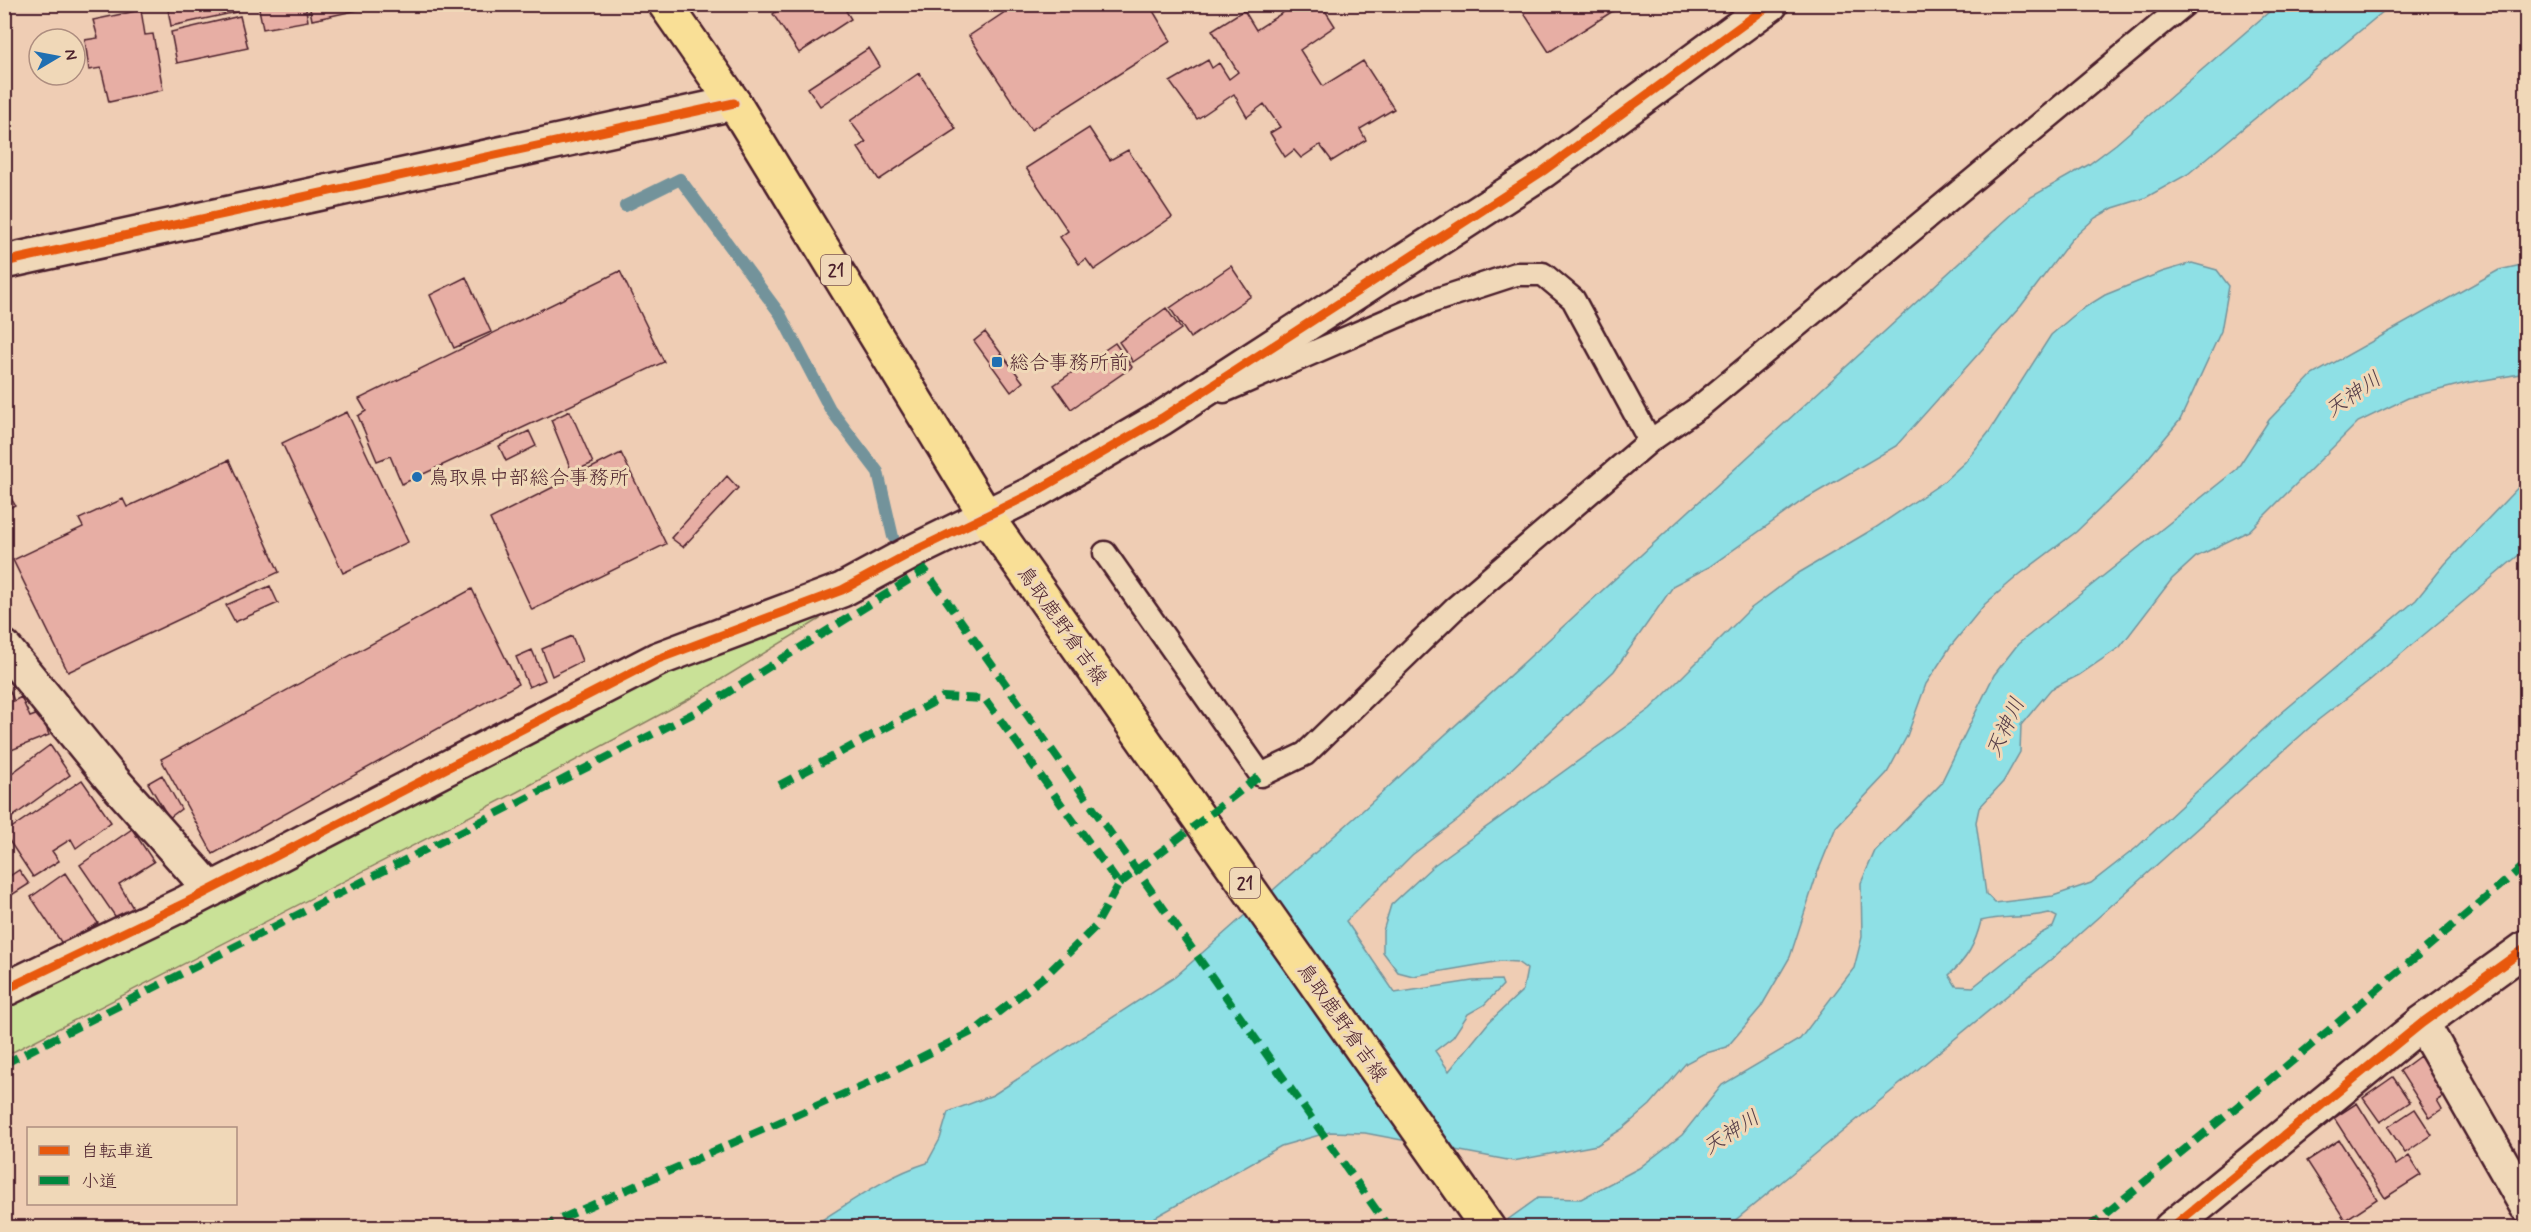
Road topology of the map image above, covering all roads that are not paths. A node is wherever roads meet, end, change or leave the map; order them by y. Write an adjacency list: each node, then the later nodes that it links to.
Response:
1 (665, 4): 4 (main road, 鳥取鹿野倉吉線 / 21)
2 (1771, 4): 6 (street)
3 (2185, 4): 7 (lane)
4 (734, 103): 5 (street); 8 (main road, 鳥取鹿野倉吉線 / 21)
5 (4, 262)
6 (1162, 418): 7 (lane); 8 (street)
7 (1650, 441): 9 (lane)
8 (994, 527): 11 (street); 16 (main road, 鳥取鹿野倉吉線 / 21)
9 (1105, 553)
10 (4, 647): 11 (street)
11 (211, 890): 13 (street)
12 (2526, 948): 14 (street)
13 (4, 990)
14 (2422, 1023): 15 (street); 17 (street)
15 (2526, 1204)
16 (1488, 1227)
17 (2171, 1227)

